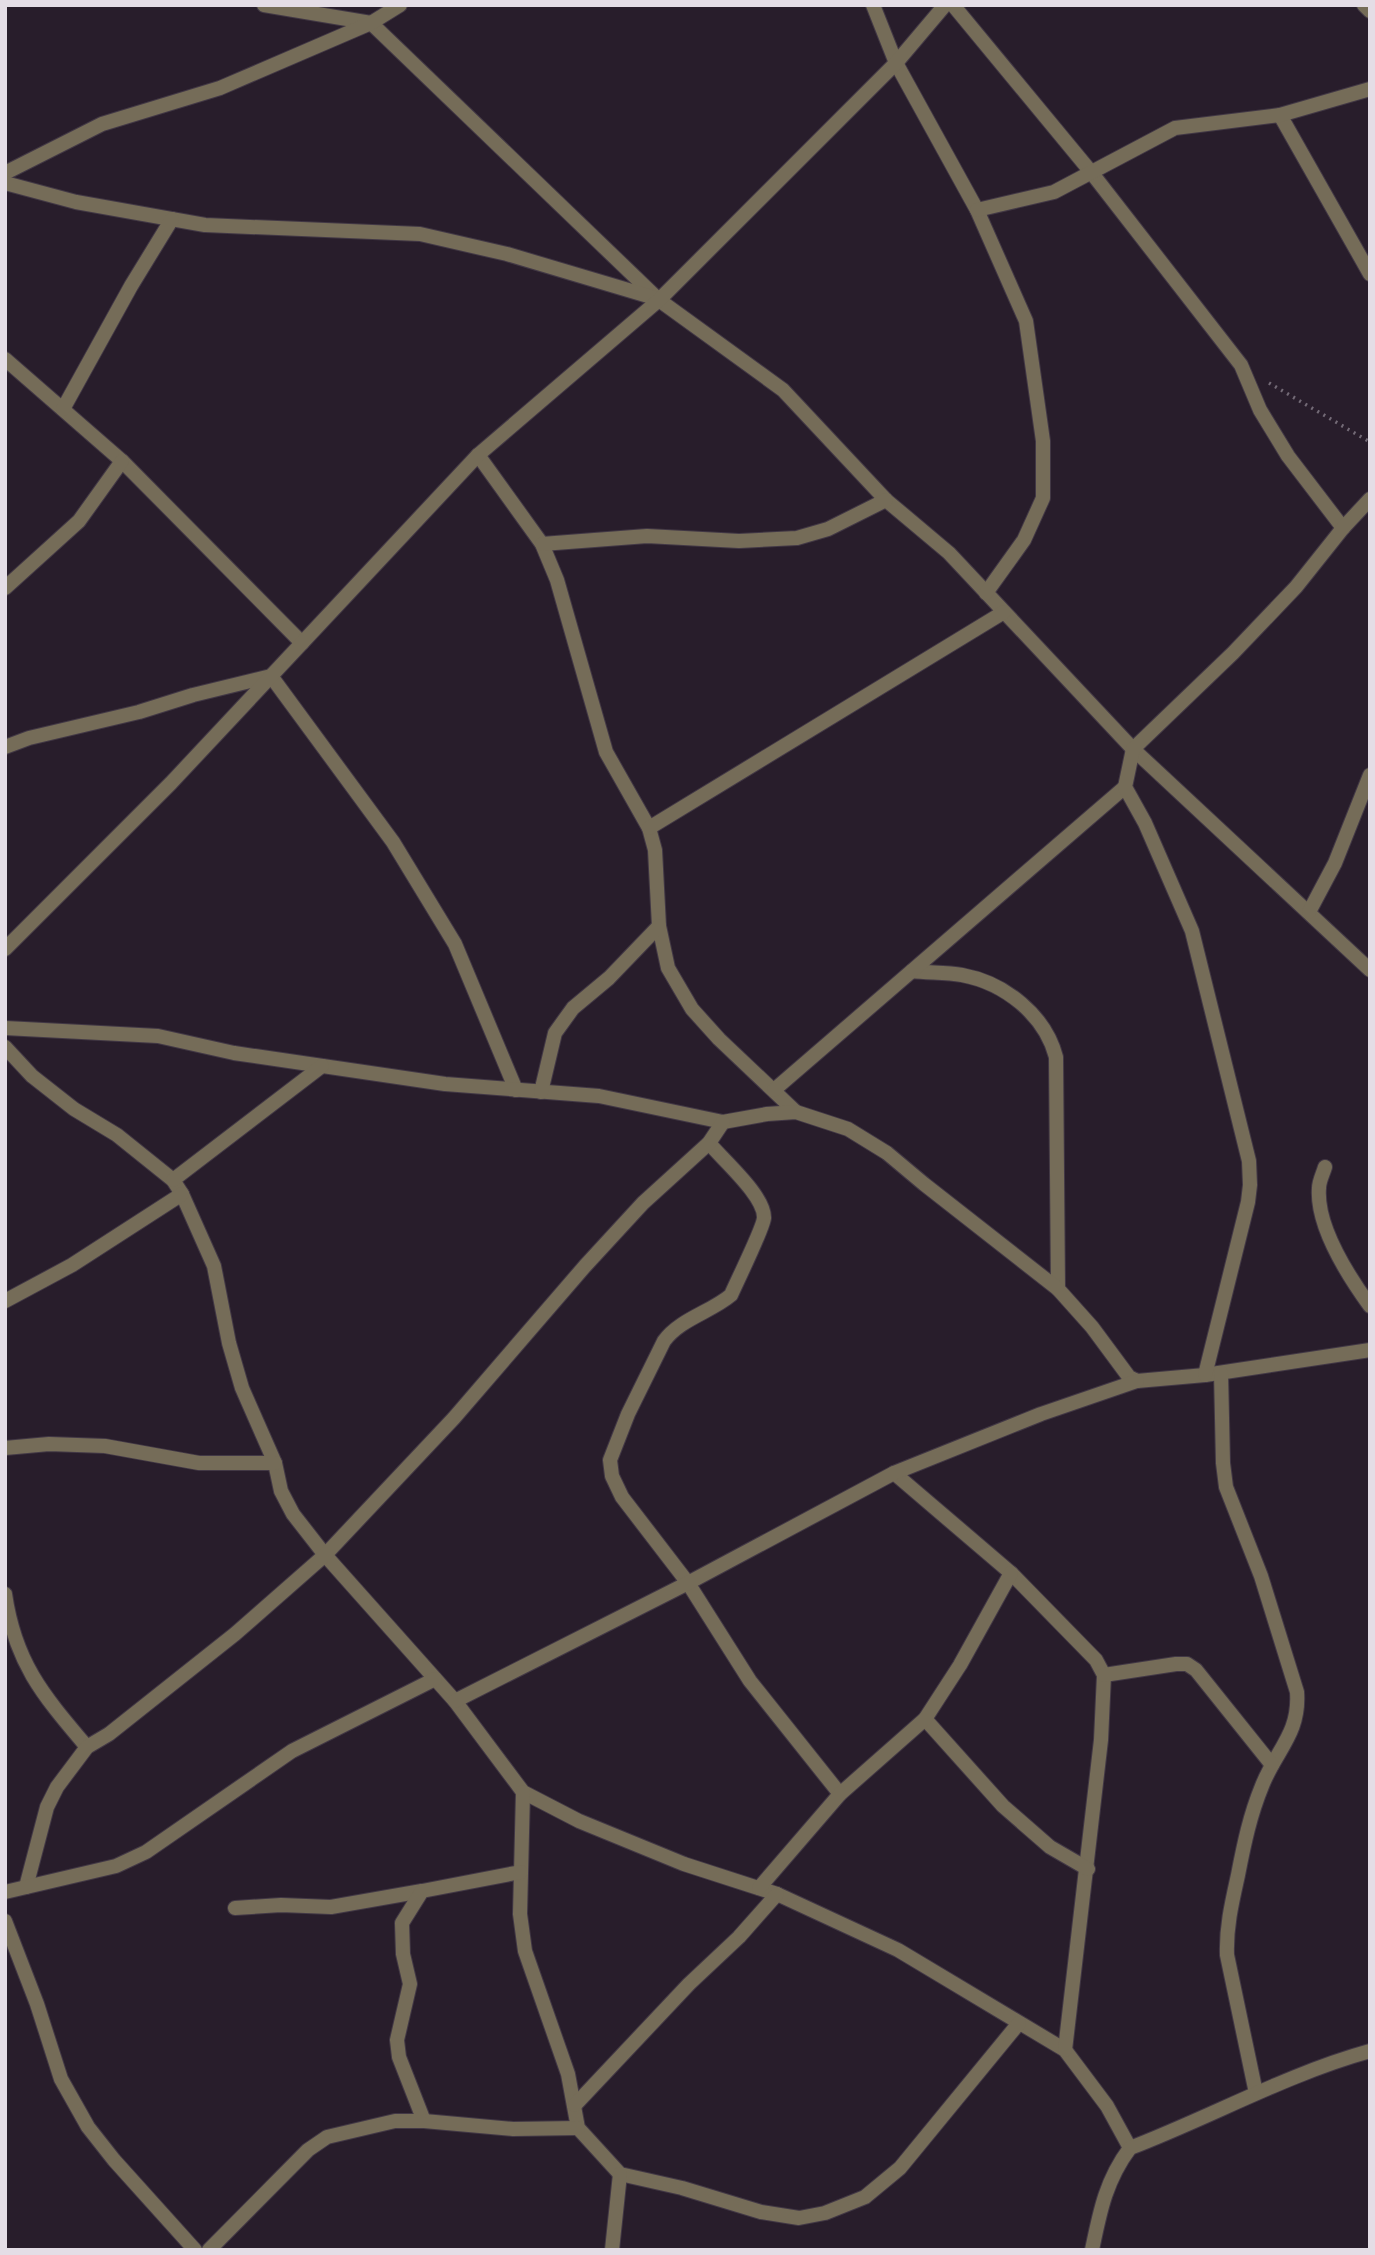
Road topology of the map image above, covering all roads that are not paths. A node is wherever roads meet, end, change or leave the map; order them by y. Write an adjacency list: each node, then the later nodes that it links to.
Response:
1 (264, 5): 8 (street)
2 (400, 5): 8 (street)
3 (873, 5): 9 (street)
4 (946, 5): 9 (street)
5 (953, 5): 12 (street)
6 (1364, 5): 7 (street)
7 (1370, 11)
8 (371, 23): 13 (street); 18 (street)
9 (896, 63): 15 (street); 18 (street)
10 (1370, 89): 11 (street)
11 (1280, 115): 12 (street); 17 (street)
12 (1091, 172): 15 (street); 25 (street)
13 (5, 173)
14 (5, 183): 16 (street)
15 (977, 210): 28 (street)
16 (172, 219): 18 (street); 20 (street)
17 (1370, 274)
18 (659, 300): 21 (street); 24 (street)
19 (5, 359): 20 (street)
20 (63, 409): 22 (street)
21 (478, 454): 26 (street); 30 (street)
22 (122, 461): 27 (street); 30 (street)
23 (1370, 499): 25 (street)
24 (886, 500): 26 (street); 28 (street)
25 (1343, 528): 33 (street)
26 (542, 544): 36 (street)
27 (5, 588)
28 (986, 593): 29 (street)
29 (1004, 612): 33 (street); 36 (street)
30 (302, 643): 31 (street)
31 (271, 676): 32 (street); 39 (street); 45 (street)
32 (5, 747)
33 (1133, 749): 35 (street); 37 (street)
34 (1370, 775): 37 (street)
35 (1125, 786): 41 (street); 59 (street)
36 (649, 828): 38 (street)
37 (1309, 912): 40 (street)
38 (659, 926): 46 (street); 47 (street)
39 (5, 949)
40 (1370, 970)
41 (912, 971): 46 (street); 54 (street)
42 (5, 1028): 44 (street)
43 (5, 1047): 52 (street)
44 (322, 1066): 45 (street); 52 (street)
45 (516, 1090): 47 (street)
46 (774, 1090): 48 (street)
47 (541, 1092): 49 (street)
48 (796, 1112): 49 (street); 54 (street)
49 (723, 1122): 50 (street)
50 (709, 1143): 64 (street); 66 (street)
51 (1325, 1167): 56 (street)
52 (173, 1180): 53 (street)
53 (182, 1194): 55 (street); 62 (street)
54 (1058, 1289): 60 (street)
55 (5, 1301)
56 (1370, 1306)
57 (1370, 1350): 58 (street)
58 (1221, 1373): 59 (street); 73 (street)
59 (1205, 1375): 60 (street)
60 (1137, 1381): 63 (street)
61 (5, 1448): 62 (street)
62 (275, 1463): 64 (street)
63 (894, 1473): 65 (street); 66 (street)
64 (325, 1555): 69 (street); 72 (street)
65 (1011, 1573): 68 (street); 71 (street)
66 (688, 1583): 70 (street); 75 (street)
67 (5, 1594): 72 (street)
68 (1104, 1675): 73 (street); 76 (street)
69 (435, 1679): 70 (street); 78 (street)
70 (455, 1701): 74 (street)
71 (925, 1719): 75 (street); 76 (street)
72 (87, 1747): 78 (street)
73 (1272, 1765): 88 (street)
74 (523, 1792): 77 (street); 79 (street)
75 (841, 1794): 79 (street)
76 (1087, 1869): 86 (street)
77 (521, 1872): 80 (street); 89 (street)
78 (26, 1887): 81 (street)
79 (759, 1888): 82 (street)
80 (422, 1891): 83 (street); 90 (street)
81 (5, 1892)
82 (777, 1894): 85 (street); 89 (street)
83 (235, 1908)
84 (5, 1922): 94 (street)
85 (1019, 2023): 86 (street); 93 (street)
86 (1065, 2050): 92 (street)
87 (1370, 2051): 88 (street)
88 (1256, 2093): 92 (street)
89 (575, 2105): 91 (street)
90 (424, 2120): 91 (street); 95 (street)
91 (578, 2128): 93 (street)
92 (1130, 2148): 97 (street)
93 (620, 2174): 96 (street)
94 (195, 2250)
95 (209, 2250)
96 (612, 2250)
97 (1092, 2250)

